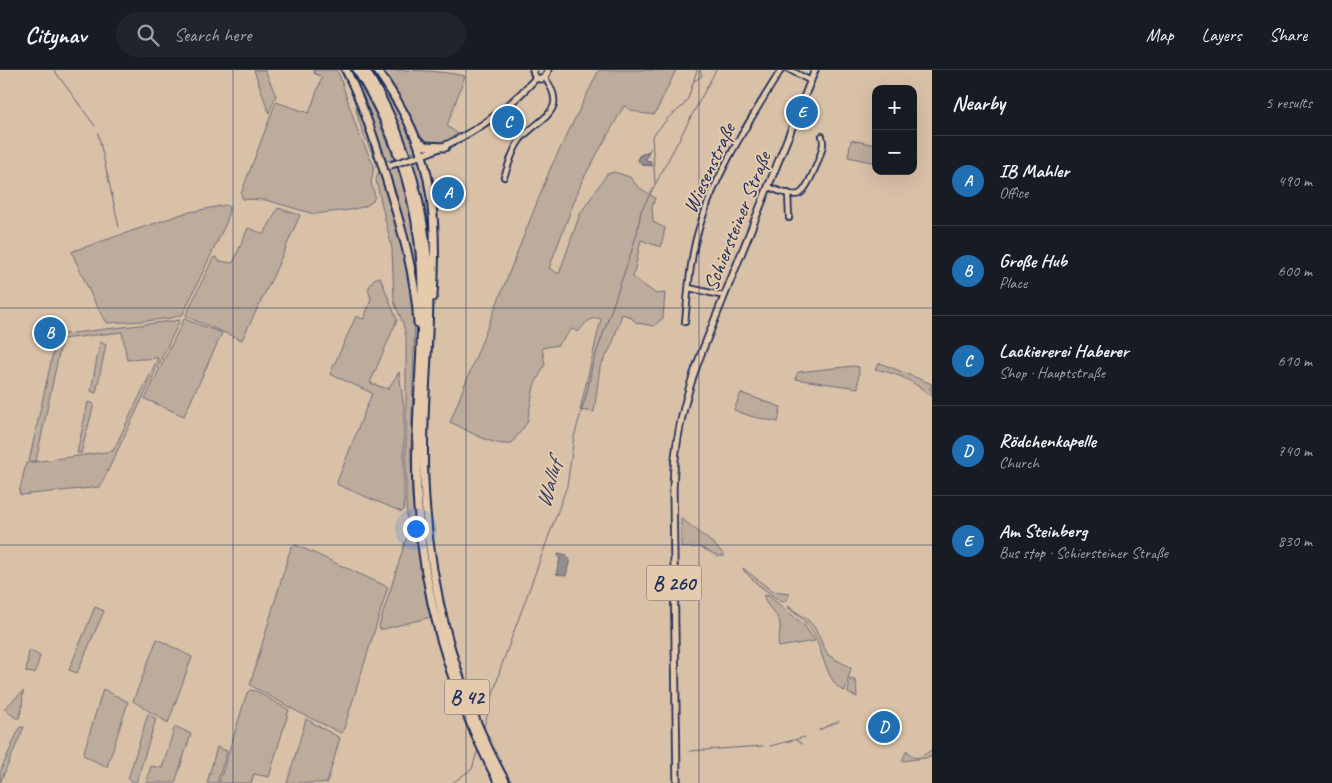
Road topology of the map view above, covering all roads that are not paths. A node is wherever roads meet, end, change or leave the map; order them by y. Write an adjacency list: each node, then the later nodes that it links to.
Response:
1 (346, 70): 17 (highway)
2 (358, 70): 26 (highway, B 42)
3 (365, 70): 25 (highway, B 42)
4 (377, 70): 13 (highway)
5 (533, 70): 10 (main road)
6 (548, 70): 11 (main road)
7 (781, 70): 22 (street, Wiesenstraße)
8 (790, 70): 12 (street)
9 (815, 70): 12 (main road, Schiersteiner Straße / B 260)
10 (536, 78): 11 (main road); 15 (main road)
11 (545, 78): 18 (street)
12 (811, 81): 19 (main road, Schiersteiner Straße / B 260)
13 (415, 136): 15 (highway); 16 (highway)
14 (822, 136): 20 (street)
15 (445, 147): 16 (main road)
16 (419, 156): 17 (main road, bridge); 25 (highway)
17 (387, 166): 26 (highway)
18 (504, 177)
19 (769, 186): 20 (street); 30 (main road, Schiersteiner Straße / B 260)
20 (788, 193): 21 (street)
21 (789, 218)
22 (689, 288): 23 (street); 24 (street, Wiesenstraße)
23 (720, 295)
24 (685, 322)
25 (428, 336): 27 (highway, B 42)
26 (420, 364): 27 (highway, B 42)
27 (437, 607): 28 (highway, B 42); 29 (highway, B 42)
28 (499, 783)
29 (506, 783)
30 (677, 783)

